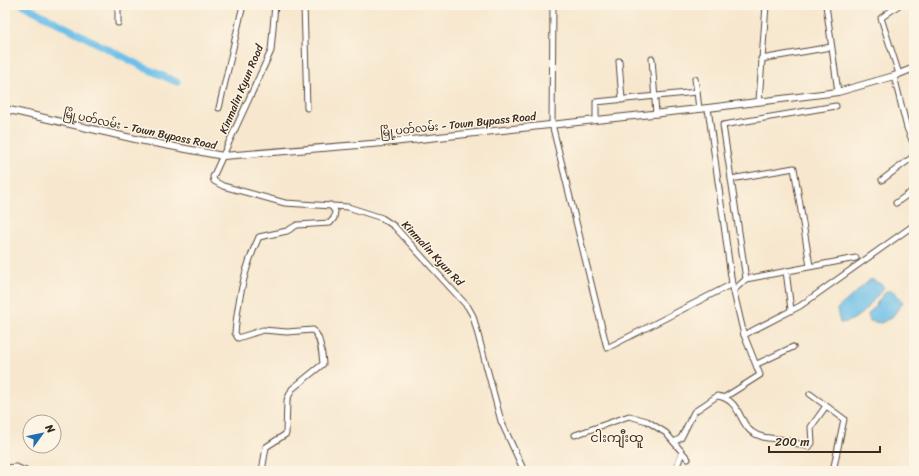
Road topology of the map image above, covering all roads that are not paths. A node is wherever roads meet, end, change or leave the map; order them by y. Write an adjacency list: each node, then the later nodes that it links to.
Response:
1 (118, 5): 9 (street)
2 (243, 5): 23 (street)
3 (275, 5): 32 (street, Kinmalin Kyun Road)
4 (304, 5): 24 (street)
5 (553, 5): 30 (street)
6 (766, 5): 12 (street)
7 (826, 5): 10 (street)
8 (899, 5): 15 (street)
9 (118, 23)
10 (831, 47): 12 (street); 18 (street)
11 (652, 59): 19 (street)
12 (761, 60): 21 (street)
13 (619, 61): 20 (street)
14 (914, 68): 15 (main road, မြို့ပတ်လမ်း - Town Bypass Road)
15 (897, 75): 18 (main road, မြို့ပတ်လမ်း - Town Bypass Road); 31 (street)
16 (695, 79): 17 (street)
17 (697, 92): 19 (street); 27 (street)
18 (838, 92): 21 (main road, မြို့ပတ်လမ်း - Town Bypass Road)
19 (655, 96): 20 (street); 28 (street)
20 (622, 100): 29 (street)
21 (759, 101): 25 (main road, မြို့ပတ်လမ်း - Town Bypass Road)
22 (836, 106): 34 (street)
23 (219, 108)
24 (307, 108)
25 (708, 108): 27 (main road, မြို့ပတ်လမ်း - Town Bypass Road); 44 (street)
26 (5, 109): 32 (main road, မြို့ပတ်လမ်း - Town Bypass Road)
27 (699, 109): 28 (main road, မြို့ပတ်လမ်း - Town Bypass Road)
28 (656, 114): 29 (main road, မြို့ပတ်လမ်း - Town Bypass Road)
29 (596, 120): 30 (main road, မြို့ပတ်လမ်း - Town Bypass Road)
30 (552, 124): 32 (main road, မြို့ပတ်လမ်း - Town Bypass Road); 44 (street)
31 (914, 145)
32 (223, 156): 38 (street, Kinmalin Kyun Rd)
33 (914, 156): 35 (street)
34 (731, 179): 41 (street); 43 (street)
35 (882, 180)
36 (914, 190): 37 (street)
37 (896, 203)
38 (330, 205): 59 (street); 60 (street, Kinmalin Kyun Rd)
39 (914, 225): 46 (street)
40 (856, 258): 41 (street)
41 (810, 266): 42 (street)
42 (786, 271): 43 (street); 46 (street)
43 (746, 279): 45 (street)
44 (732, 284): 45 (street)
45 (734, 290): 47 (street)
46 (792, 310): 47 (street)
47 (744, 335): 49 (street)
48 (794, 347): 49 (street)
49 (757, 364): 51 (street)
50 (810, 394): 52 (street)
51 (725, 397): 52 (street); 54 (street)
52 (826, 406): 62 (street)
53 (575, 435): 54 (street)
54 (674, 442): 55 (street)
55 (682, 453): 56 (street); 61 (street)
56 (688, 459)
57 (5, 468): 58 (street)
58 (26, 471)
59 (262, 471)
60 (524, 471)
61 (675, 471)
62 (833, 471)

